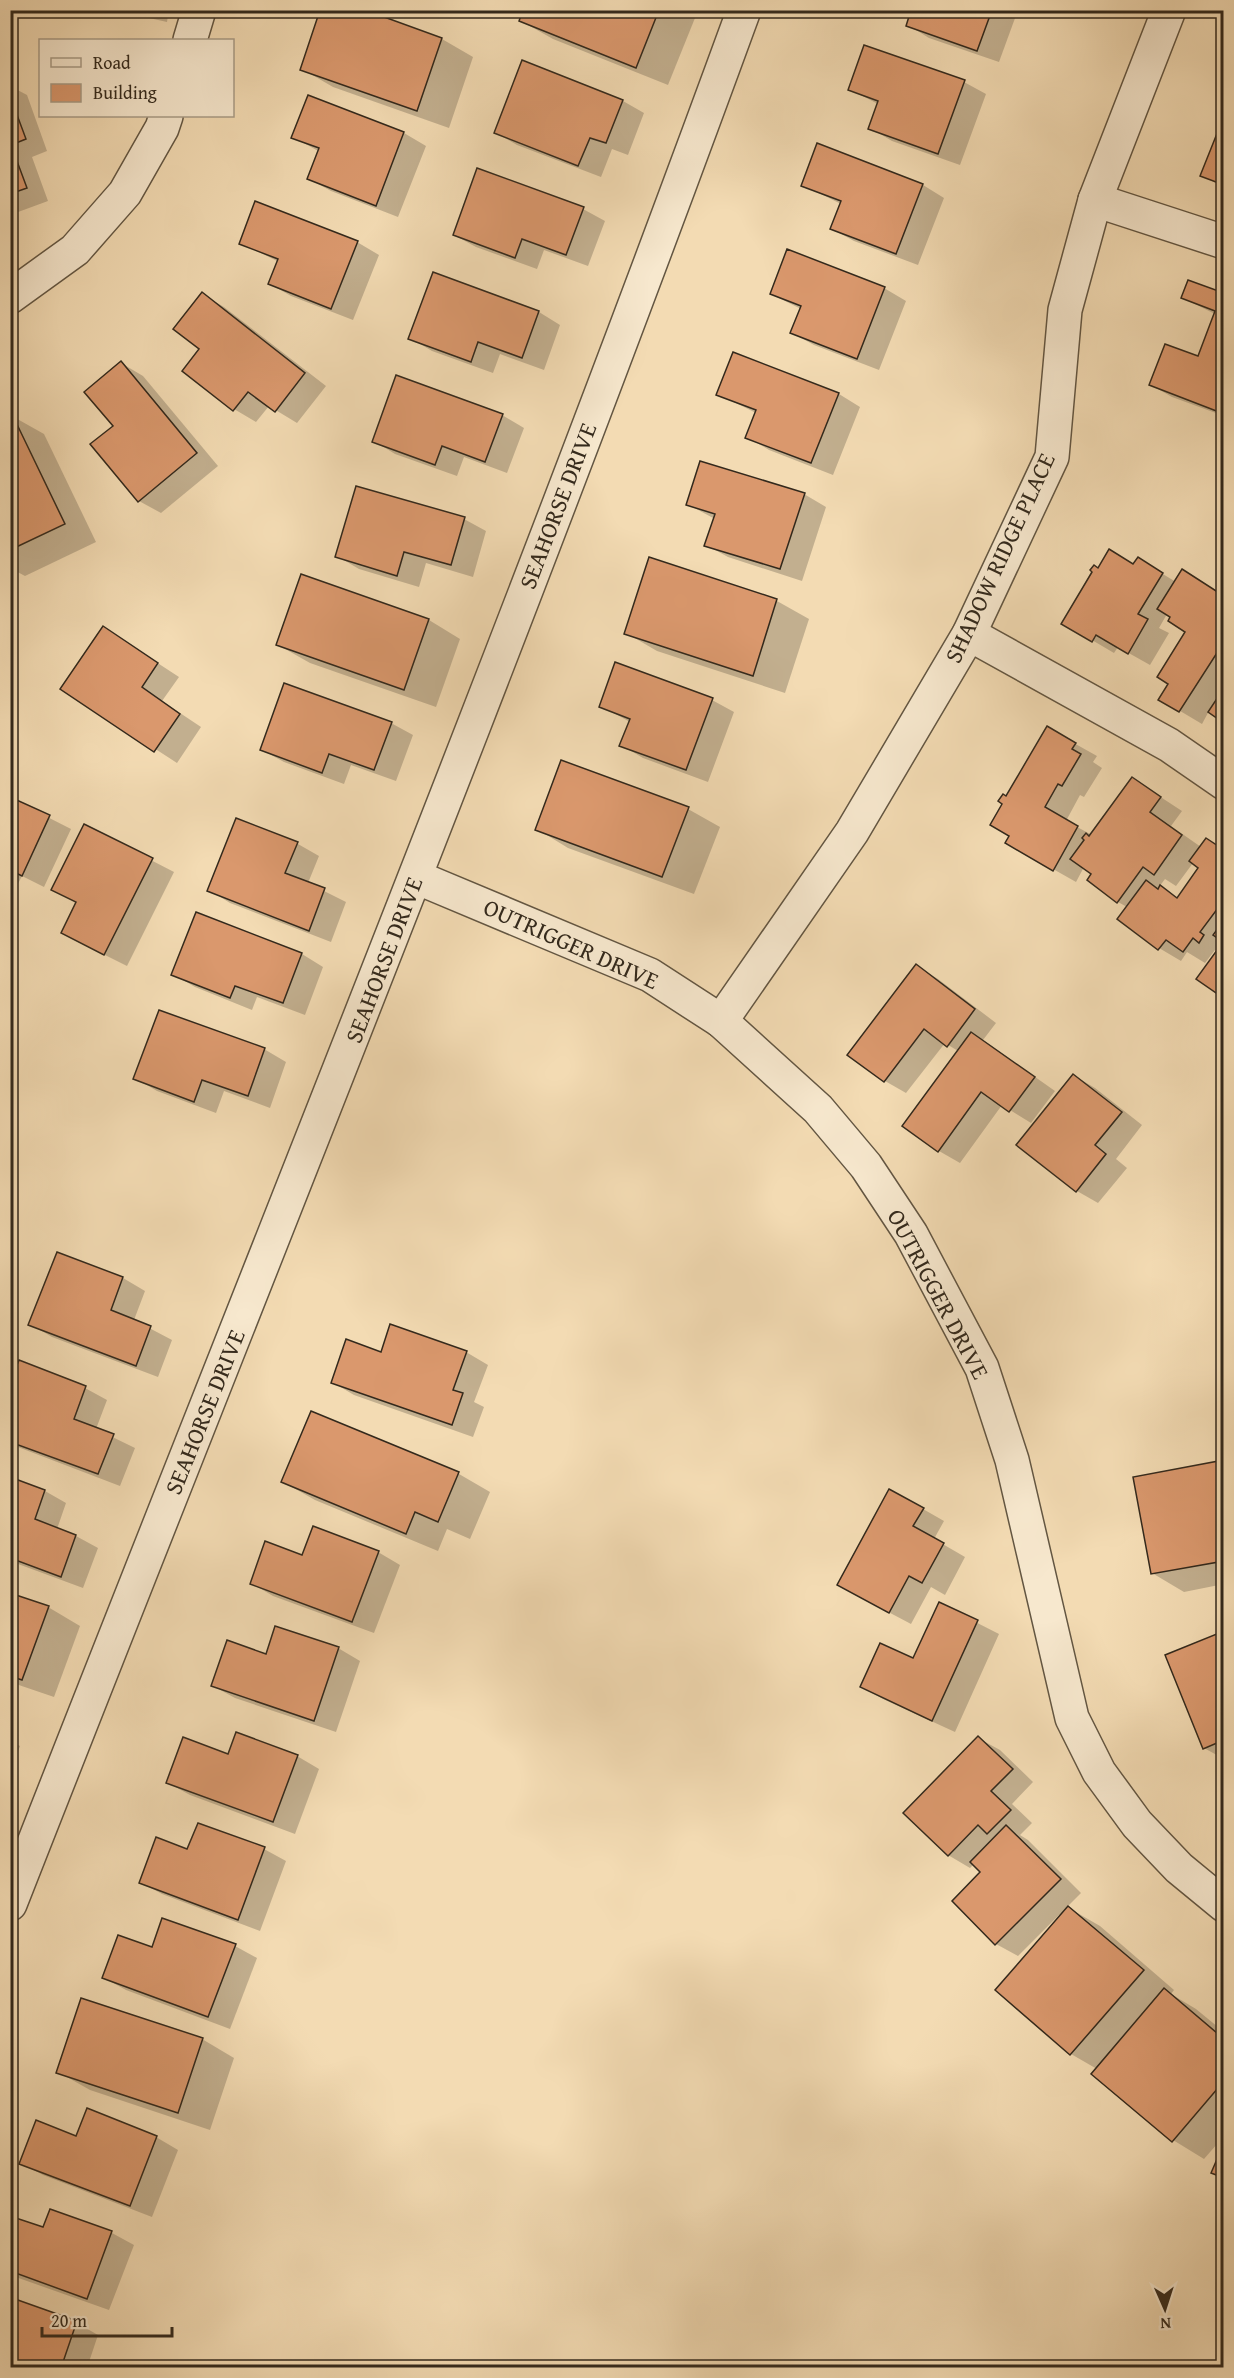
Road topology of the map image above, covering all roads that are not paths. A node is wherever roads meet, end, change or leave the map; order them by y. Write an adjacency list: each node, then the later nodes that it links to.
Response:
1 (199, 10): 4 (street)
2 (744, 10): 11 (street, SEAHORSE DRIVE)
3 (1169, 10): 6 (street, SHADOW RIDGE PLACE)
4 (190, 39)
5 (166, 117): 8 (street)
6 (1095, 200): 7 (street); 9 (street, SHADOW RIDGE PLACE)
7 (1224, 242)
8 (10, 297)
9 (969, 634): 10 (street); 12 (street, SHADOW RIDGE PLACE)
10 (1224, 783)
11 (416, 877): 12 (street, OUTRIGGER DRIVE); 13 (street, SEAHORSE DRIVE)
12 (721, 1021): 14 (street, OUTRIGGER DRIVE)
13 (10, 1904)
14 (1224, 1905)

